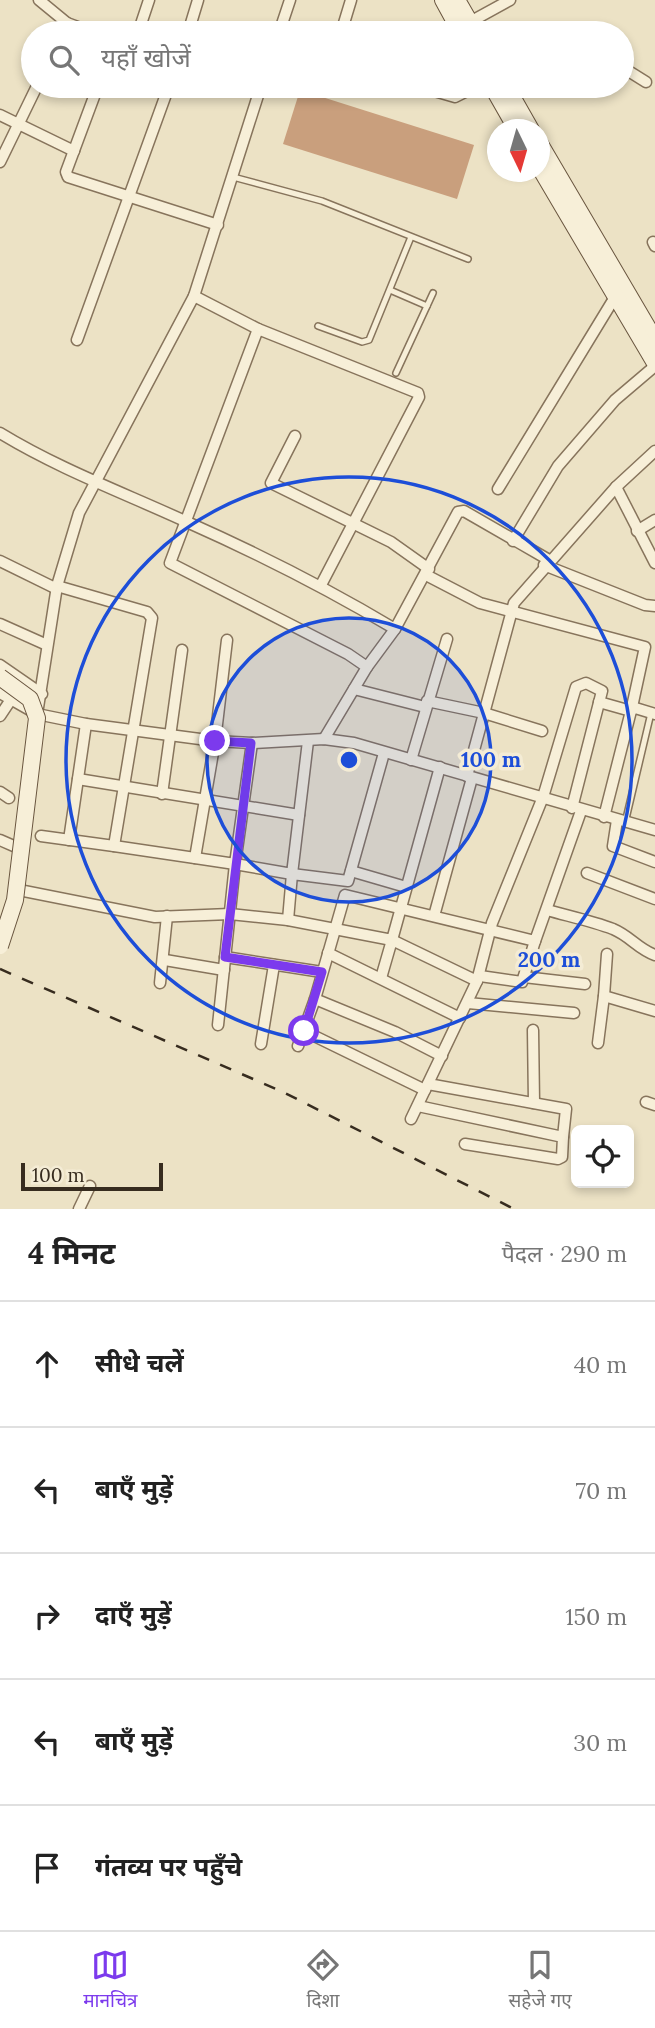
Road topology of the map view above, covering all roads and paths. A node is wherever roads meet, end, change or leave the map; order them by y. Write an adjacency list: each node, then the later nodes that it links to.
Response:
1 (39, 0): 9 (street)
2 (149, 0): 10 (street)
3 (198, 0): 11 (street)
4 (290, 0): 12 (street)
5 (351, 0): 13 (street)
6 (443, 0): 14 (main road)
7 (457, 0): 15 (main road)
8 (510, 0): 16 (street)
9 (58, 21)
10 (142, 21)
11 (192, 21)
12 (283, 21)
13 (345, 21)
14 (461, 21)
15 (465, 21)
16 (481, 21)
17 (634, 74): 18 (street)
18 (646, 82)
19 (31, 98): 28 (street)
20 (94, 98): 29 (street)
21 (164, 98): 34 (street)
22 (257, 98): 32 (street)
23 (499, 98): 26 (main road)
24 (513, 98): 27 (main road)
25 (0, 116): 28 (street)
26 (511, 119)
27 (525, 119)
28 (19, 124): 29 (street); 31 (street)
29 (74, 151): 34 (street)
30 (550, 161): 46 (main road)
31 (0, 162)
32 (233, 177): 35 (street); 36 (lane)
33 (548, 182): 41 (main road)
34 (127, 198): 35 (street); 45 (street)
35 (218, 225): 40 (street)
36 (411, 237): 37 (lane); 38 (lane)
37 (468, 259)
38 (390, 290): 42 (lane); 43 (lane)
39 (433, 293): 42 (lane)
40 (194, 296): 44 (street); 52 (street)
41 (615, 297): 47 (main road); 54 (street)
42 (427, 306): 48 (lane)
43 (318, 326)
44 (258, 329): 56 (street); 57 (street)
45 (77, 340)
46 (655, 340)
47 (655, 365): 59 (street)
48 (396, 373)
49 (0, 433): 52 (street)
50 (295, 436): 57 (street)
51 (655, 451): 53 (street)
52 (93, 483): 56 (street); 65 (street)
53 (617, 487): 58 (street); 61 (street)
54 (498, 489)
55 (655, 520): 58 (street)
56 (186, 522): 64 (street); 75 (street)
57 (352, 525): 63 (street); 64 (street)
58 (637, 531): 62 (street)
59 (513, 541): 61 (street); 63 (street)
60 (0, 562): 65 (street)
61 (547, 563): 66 (street); 67 (street)
62 (655, 563)
63 (428, 572): 67 (street); 69 (street)
64 (321, 585): 69 (street)
65 (57, 587): 72 (street); 89 (street)
66 (655, 606)
67 (510, 613): 83 (street); 84 (street)
68 (0, 624): 72 (street)
69 (395, 629): 75 (street)
70 (447, 639): 82 (street)
71 (227, 640): 93 (street)
72 (47, 645): 79 (street)
73 (182, 650): 91 (street)
74 (0, 666): 79 (street)
75 (367, 667): 77 (street)
76 (0, 677): 136 (main road, bridge)
77 (354, 690): 82 (street); 92 (street)
78 (0, 693): 80 (street)
79 (41, 694): 86 (street)
80 (10, 701): 86 (street); 87 (street)
81 (599, 702): 83 (street); 103 (street); 106 (street)
82 (426, 704): 84 (street); 97 (street)
83 (631, 709): 85 (street); 108 (street)
84 (484, 713): 90 (street); 99 (street)
85 (653, 713): 109 (lane)
86 (37, 714): 88 (street)
87 (0, 716)
88 (86, 724): 89 (street); 100 (street)
89 (131, 730): 91 (street); 101 (street)
90 (542, 731)
91 (171, 736): 93 (street); 102 (street)
92 (324, 739): 94 (street); 96 (street)
93 (215, 741): 95 (street); 104 (street)
94 (308, 741): 95 (street); 107 (street)
95 (251, 743): 105 (street)
96 (384, 753): 97 (street); 121 (street)
97 (411, 760): 98 (street)
98 (440, 767): 99 (street); 122 (street)
99 (469, 777): 103 (street); 130 (street)
100 (78, 779): 101 (street); 113 (street)
101 (122, 786): 102 (street); 114 (street)
102 (162, 794): 104 (street)
103 (543, 797): 106 (street); 133 (street)
104 (204, 801): 105 (street); 116 (street)
105 (243, 806): 107 (street); 118 (street)
106 (576, 809): 108 (street); 127 (street)
107 (299, 815): 120 (street)
108 (604, 817): 109 (street)
109 (621, 821): 110 (street); 117 (street)
110 (655, 831)
111 (41, 836): 113 (street)
112 (0, 840): 115 (street)
113 (69, 840): 114 (street)
114 (114, 846): 116 (street)
115 (16, 847)
116 (195, 858): 118 (street)
117 (655, 862)
118 (235, 864): 120 (street); 128 (street)
119 (587, 873): 125 (street)
120 (292, 874): 121 (street); 131 (street)
121 (350, 876): 122 (street); 124 (street)
122 (406, 887): 126 (street)
123 (24, 891): 129 (street)
124 (345, 895): 126 (street); 132 (street)
125 (655, 900)
126 (400, 908): 130 (street); 134 (street)
127 (547, 910): 135 (street); 139 (street)
128 (230, 914): 129 (street); 131 (street); 140 (street)
129 (167, 916): 141 (street)
130 (434, 916): 133 (street)
131 (288, 920): 132 (street)
132 (335, 929): 134 (street); 137 (street)
133 (489, 930): 135 (street); 147 (street)
134 (392, 940): 146 (street); 147 (street)
135 (535, 941): 145 (street)
136 (0, 946)
137 (328, 953): 144 (street); 146 (street)
138 (607, 954): 150 (street)
139 (655, 955)
140 (225, 957): 142 (street); 143 (street)
141 (165, 960): 143 (street); 148 (street)
142 (274, 965): 144 (street); 160 (street)
143 (224, 970): 156 (street)
144 (322, 972): 151 (street)
145 (524, 977): 147 (street); 149 (street)
146 (381, 978): 155 (street)
147 (478, 979): 152 (street)
148 (160, 983)
149 (585, 984)
150 (604, 996): 153 (street); 159 (street)
151 (315, 999): 158 (street); 162 (street)
152 (467, 1003): 154 (street); 155 (street)
153 (655, 1011)
154 (573, 1013)
155 (460, 1018): 162 (street)
156 (218, 1025)
157 (533, 1030): 164 (street)
158 (304, 1031): 161 (street); 163 (street)
159 (598, 1043)
160 (261, 1044)
161 (298, 1046)
162 (442, 1056): 163 (street)
163 (426, 1087): 164 (street); 165 (street)
164 (534, 1103): 167 (street)
165 (418, 1106): 166 (street); 167 (street)
166 (411, 1119)
167 (563, 1137): 168 (street)
168 (465, 1144)
169 (90, 1186): 170 (street)
170 (79, 1209)

